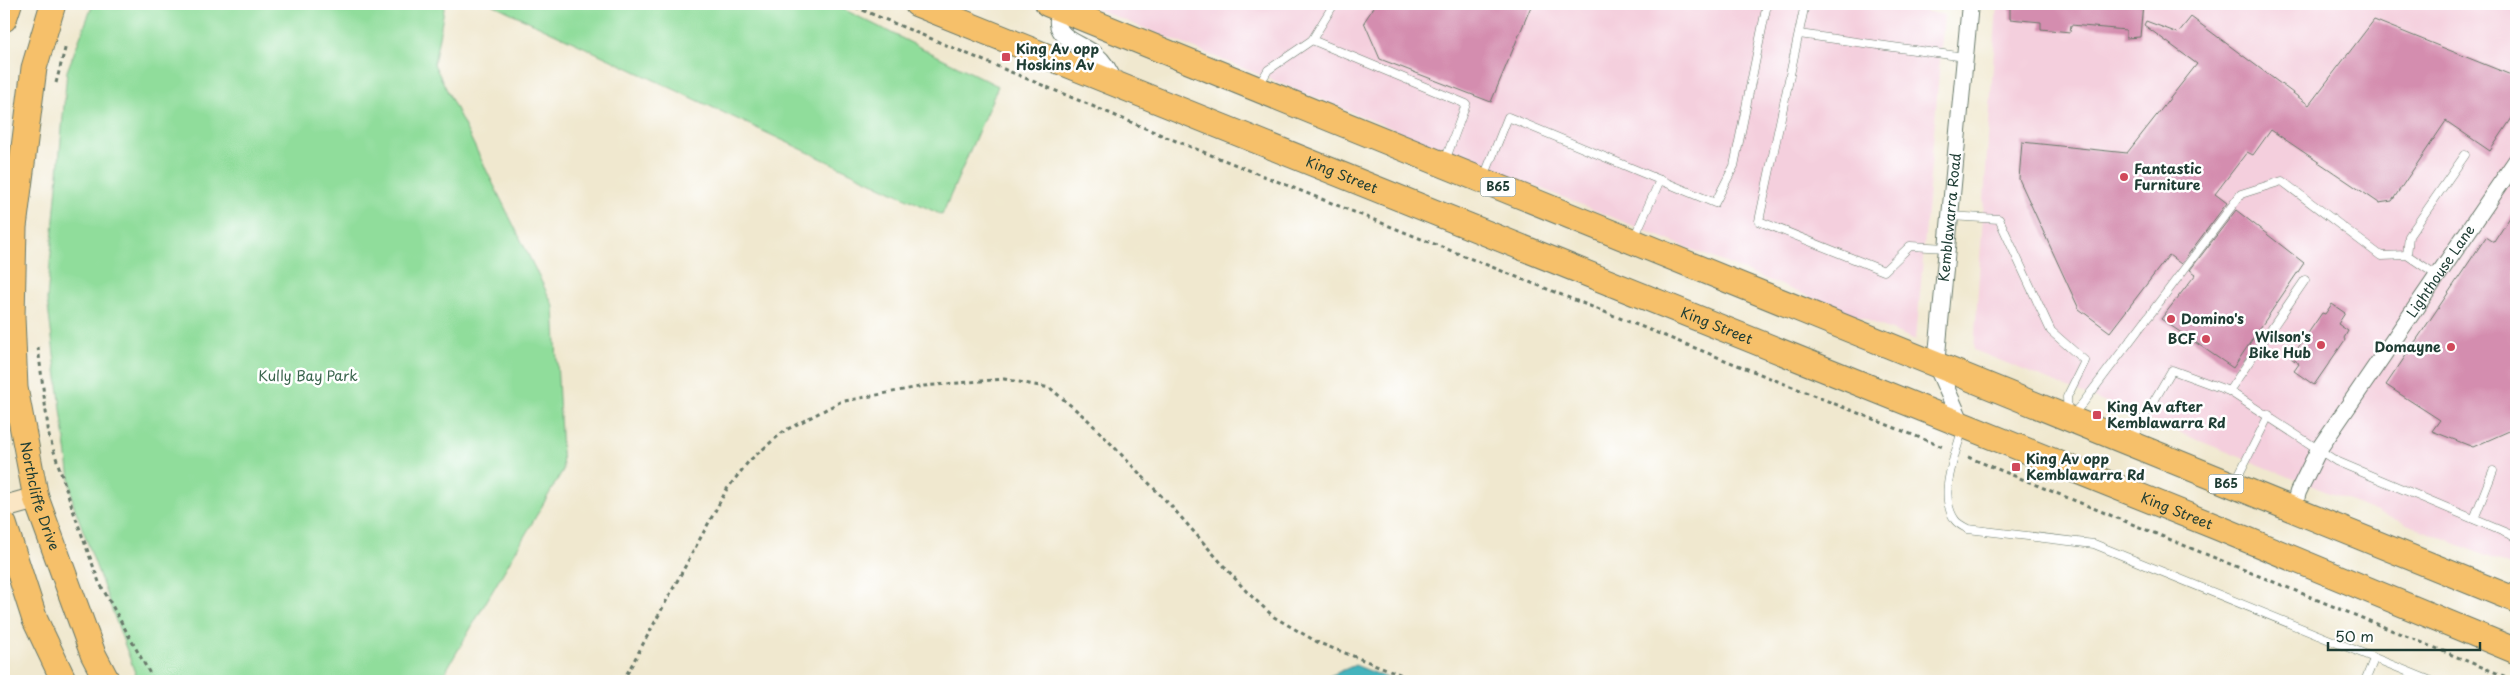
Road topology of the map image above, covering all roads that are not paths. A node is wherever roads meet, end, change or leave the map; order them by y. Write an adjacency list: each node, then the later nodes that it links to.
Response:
1 (9, 4): 9 (main road)
2 (53, 4): 35 (main road, Northcliffe Drive)
3 (916, 4): 13 (main road, King Street)
4 (1334, 4): 11 (lane)
5 (1767, 4): 18 (lane)
6 (1805, 4): 10 (lane)
7 (1970, 4): 12 (street, Kemblawarra Road)
8 (1057, 5): 13 (street); 14 (main road, B65)
9 (4, 19)
10 (1800, 34): 12 (lane); 22 (lane)
11 (1312, 40): 14 (lane); 17 (lane)
12 (1965, 57): 20 (street, Kemblawarra Road)
13 (1116, 84): 30 (main road, King Street)
14 (1257, 89): 17 (main road, B65)
15 (2465, 155): 23 (lane)
16 (2516, 161): 24 (street, Lighthouse Lane)
17 (1443, 165): 19 (main road, B65)
18 (1660, 180): 19 (lane); 21 (lane)
19 (1482, 181): 21 (main road, B65)
20 (1950, 216): 22 (street, Kemblawarra Road); 29 (lane)
21 (1632, 242): 26 (main road, B65)
22 (1947, 248): 26 (street, Kemblawarra Road)
23 (2406, 255): 24 (lane); 29 (lane)
24 (2438, 276): 32 (street, Lighthouse Lane)
25 (2305, 280): 27 (lane)
26 (1936, 365): 29 (main road, B65); 30 (street, Kemblawarra Road)
27 (2229, 391): 28 (lane); 31 (lane)
28 (2269, 415): 32 (lane); 34 (lane)
29 (2068, 419): 31 (main road, B65)
30 (1963, 426): 42 (main road, King Street); 43 (lane)
31 (2129, 444): 34 (main road, B65)
32 (2319, 449): 37 (street, Lighthouse Lane); 38 (lane)
33 (2493, 471): 38 (lane)
34 (2232, 486): 37 (main road, B65)
35 (36, 498): 36 (street); 45 (main road, Northcliffe Drive)
36 (4, 506)
37 (2293, 510): 41 (main road, B65)
38 (2474, 519): 40 (lane)
39 (4, 524): 44 (main road)
40 (2516, 538)
41 (2516, 600)
42 (2516, 651)
43 (2374, 659): 46 (lane); 47 (lane)
44 (64, 681)
45 (107, 681)
46 (2365, 681)
47 (2431, 681)

